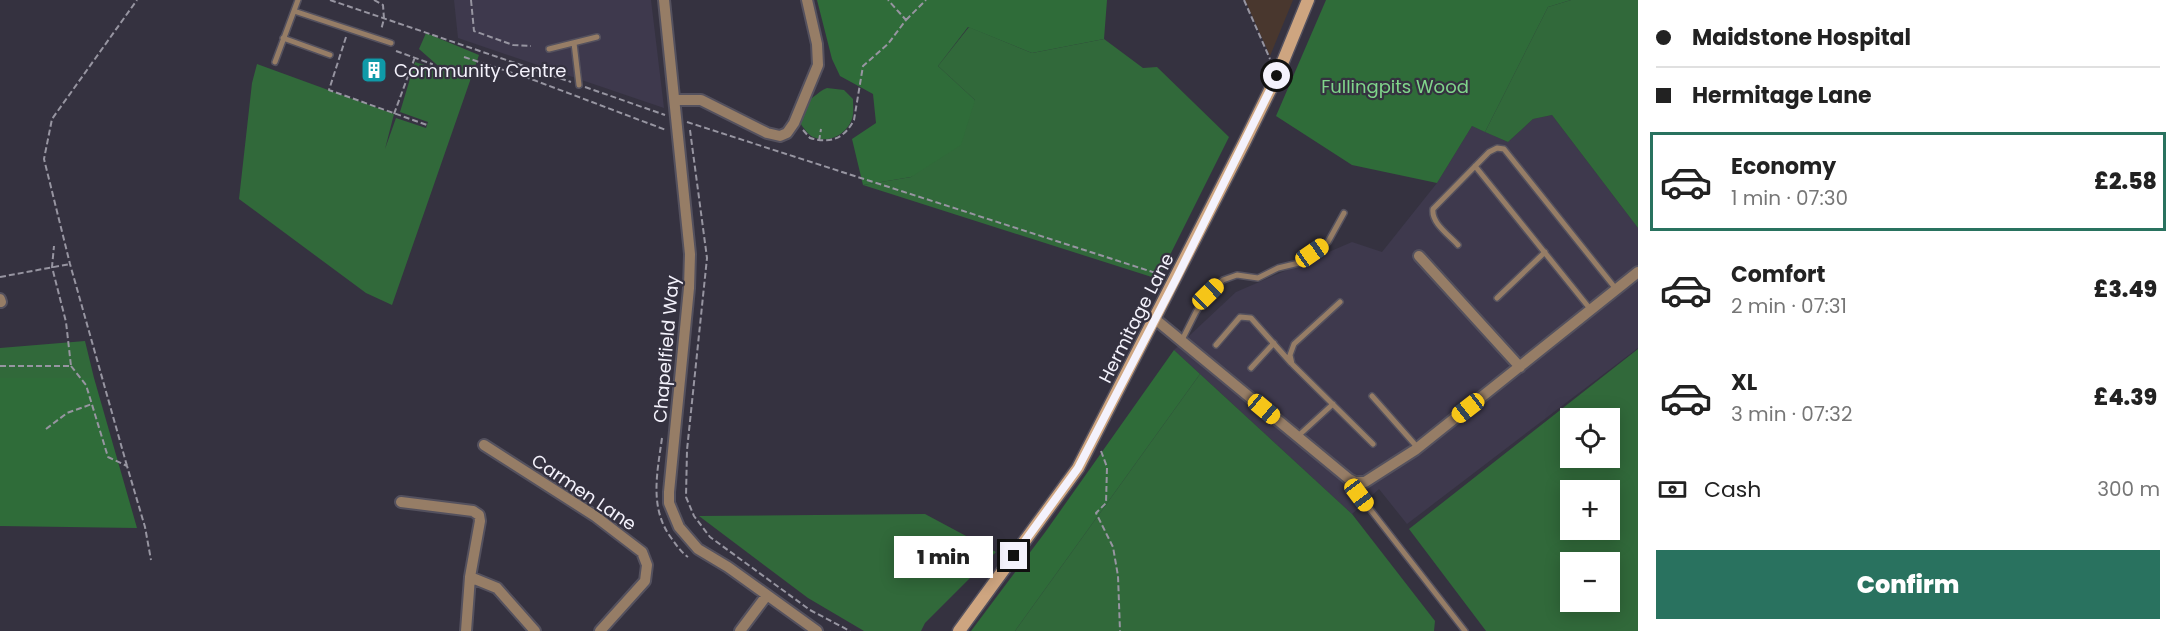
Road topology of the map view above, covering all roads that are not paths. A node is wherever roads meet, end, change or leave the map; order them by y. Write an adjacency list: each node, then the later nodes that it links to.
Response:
1 (298, 0): 5 (lane)
2 (664, 0): 14 (street, Chapelfield Way)
3 (807, 0): 14 (street)
4 (1308, 0): 25 (main road, Hermitage Lane)
5 (294, 11): 7 (lane); 8 (lane)
6 (597, 37): 9 (lane)
7 (283, 38): 11 (lane); 12 (lane)
8 (391, 43)
9 (574, 43): 10 (lane); 13 (lane)
10 (549, 49)
11 (330, 55)
12 (274, 62)
13 (579, 85)
14 (675, 100): 41 (street, Chapelfield Way)
15 (1475, 166): 17 (lane); 18 (lane); 21 (lane)
16 (1344, 213): 26 (lane)
17 (1458, 245)
18 (1545, 252): 22 (lane); 24 (lane)
19 (1419, 256): 30 (street)
20 (1638, 272): 21 (street)
21 (1616, 289): 24 (street)
22 (1497, 298)
23 (1340, 302): 29 (lane)
24 (1591, 310): 30 (street)
25 (1155, 319): 26 (street); 47 (main road, Hermitage Lane)
26 (1182, 340): 34 (street)
27 (1274, 344): 28 (lane); 29 (lane); 31 (lane)
28 (1216, 345)
29 (1292, 364): 33 (lane)
30 (1520, 367): 37 (street)
31 (1251, 368)
32 (1372, 396): 37 (lane)
33 (1333, 404): 34 (lane); 35 (lane)
34 (1297, 436): 38 (street)
35 (1373, 444)
36 (484, 445): 44 (street, Carmen Lane)
37 (1418, 448): 38 (street)
38 (1355, 482): 48 (lane)
39 (401, 502): 40 (street)
40 (470, 577): 42 (street); 43 (street)
41 (767, 595): 45 (street); 46 (street, Chapelfield Way)
42 (466, 631)
43 (535, 631)
44 (600, 631)
45 (740, 631)
46 (817, 631)
47 (959, 631)
48 (1464, 631)

